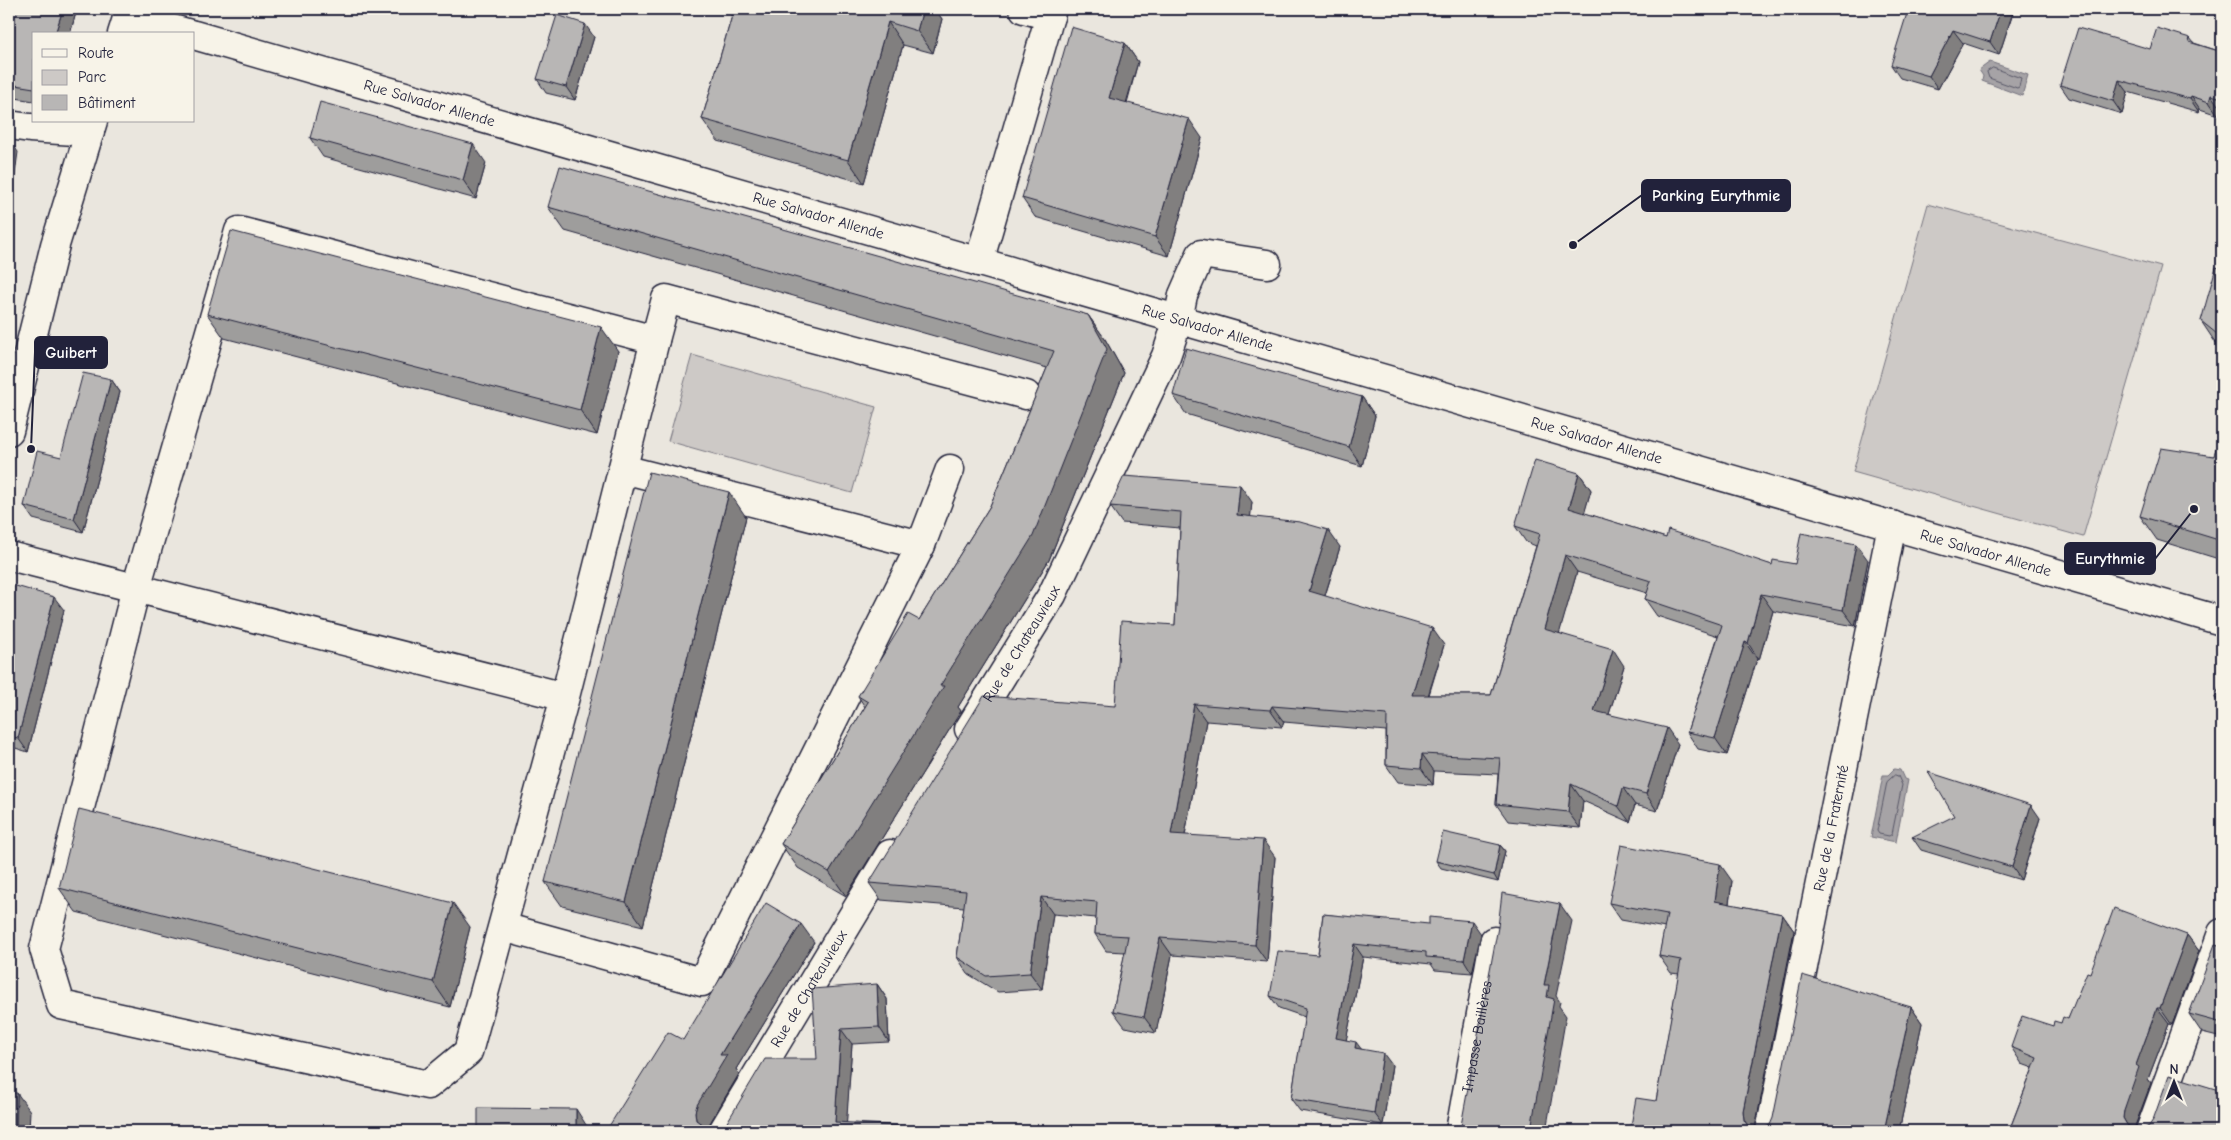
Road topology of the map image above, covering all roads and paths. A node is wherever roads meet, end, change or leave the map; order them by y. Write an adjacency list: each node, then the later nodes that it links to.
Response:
1 (1024, 9): 2 (street)
2 (1051, 12): 8 (street)
3 (126, 19): 4 (street)
4 (181, 32)
5 (195, 35): 8 (street, Rue Salvador Allende)
6 (9, 125): 7 (street)
7 (92, 127): 12 (street)
8 (979, 262): 10 (street, Rue Salvador Allende)
9 (1268, 264): 10 (street, Rue de Chateauvieux)
10 (1178, 320): 17 (street, Rue Salvador Allende); 23 (street, Rue de Chateauvieux)
11 (655, 340): 13 (street); 16 (street); 20 (street)
12 (14, 395): 14 (street)
13 (1026, 395)
14 (9, 431)
15 (950, 468): 18 (street)
16 (622, 469): 18 (street); 22 (street)
17 (1892, 525): 21 (street, Rue Salvador Allende); 30 (street, Rue de la Fraternité)
18 (921, 545): 25 (street)
19 (9, 556): 20 (street)
20 (136, 588): 22 (street); 25 (street)
21 (2222, 621)
22 (565, 697): 25 (street)
23 (953, 754)
24 (906, 829): 28 (street, Rue de Chateauvieux)
25 (503, 927)
26 (2222, 933): 31 (street)
27 (1494, 941): 29 (street, Impasse Baillères)
28 (723, 1131)
29 (1460, 1131)
30 (1770, 1131)
31 (2150, 1131)

